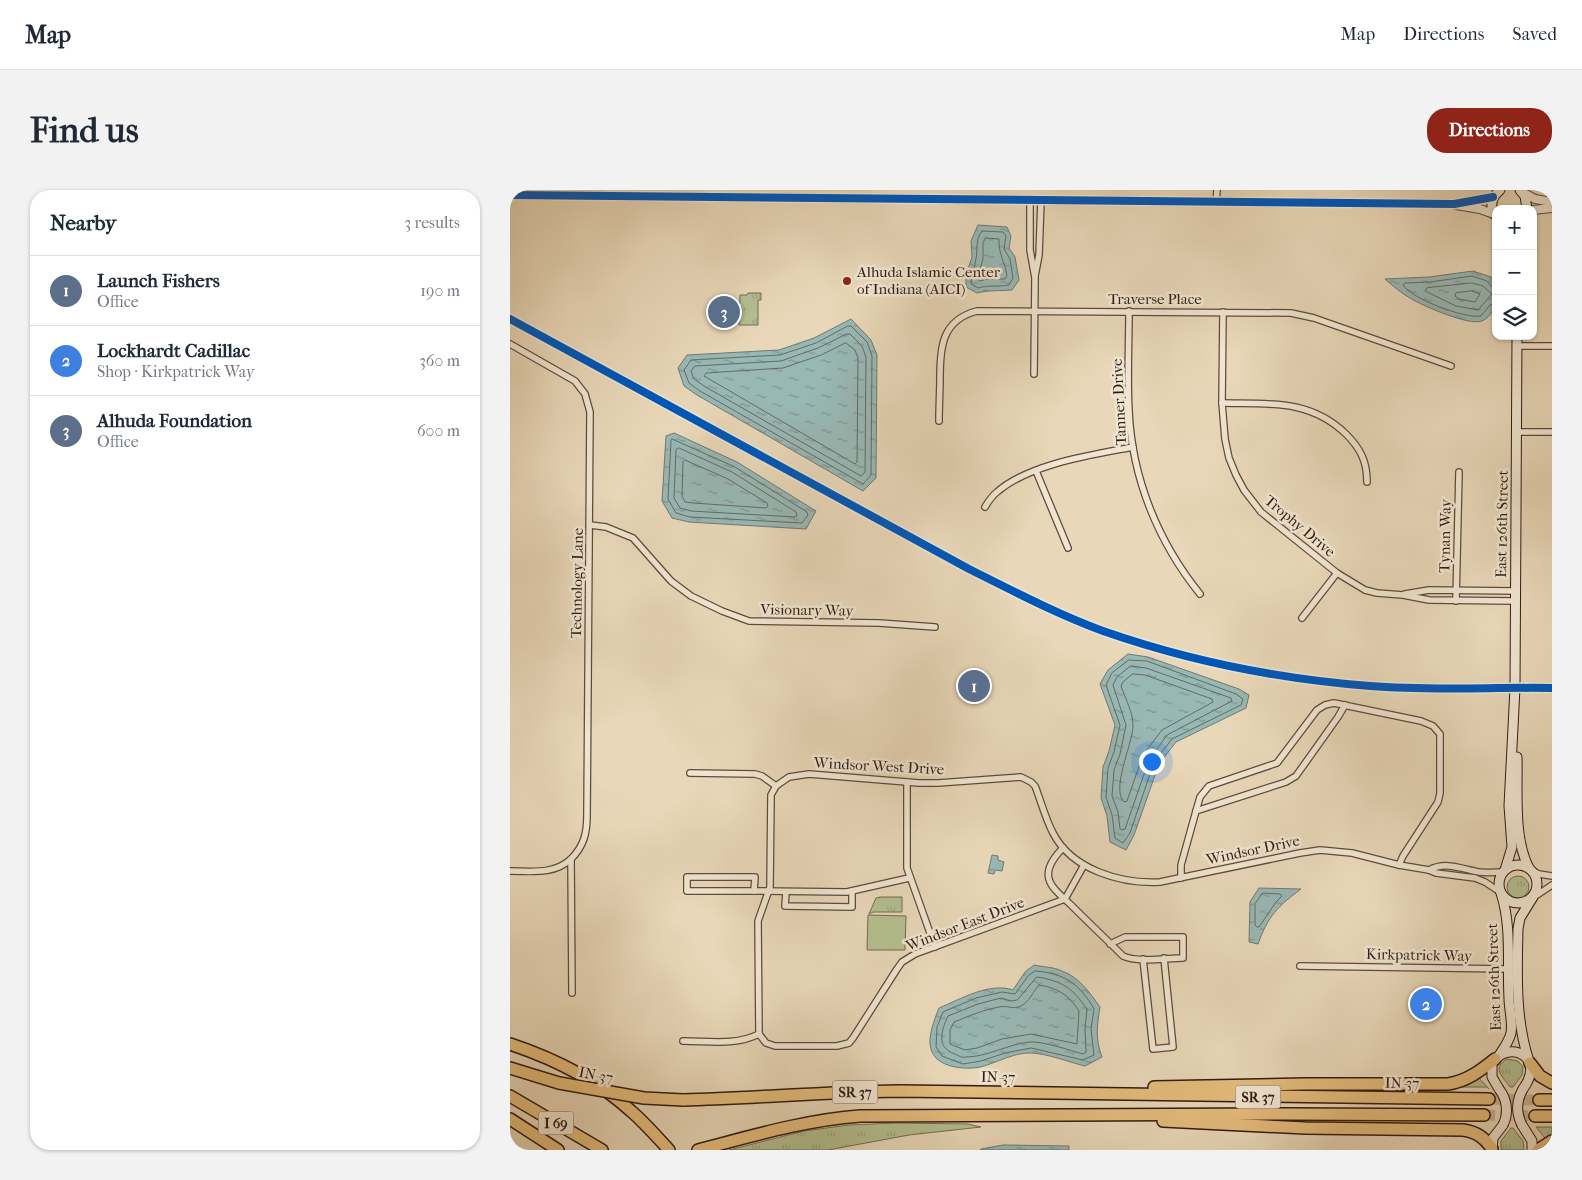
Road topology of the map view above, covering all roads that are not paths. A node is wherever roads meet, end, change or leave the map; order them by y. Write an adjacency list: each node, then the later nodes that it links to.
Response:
1 (1217, 190): 10 (street)
2 (1521, 191): 11 (street); 13 (main road)
3 (619, 193): 4 (street); 7 (street)
4 (630, 193): 6 (street)
5 (1496, 193): 12 (street); 14 (main road)
6 (769, 194): 8 (street)
7 (510, 195)
8 (1030, 200): 9 (street); 18 (street)
9 (1041, 200): 10 (street); 18 (street)
10 (1216, 202): 12 (street)
11 (1552, 202)
12 (1454, 204): 17 (street)
13 (1527, 205)
14 (1492, 207)
15 (1552, 208): 16 (street)
16 (1537, 210)
17 (1492, 214)
18 (1035, 278): 19 (street)
19 (1035, 311): 20 (street, Traverse Place); 27 (street); 29 (street, Traverse Place)
20 (1129, 311): 21 (street, Traverse Place); 32 (street, Tanner Drive)
21 (1223, 312): 26 (street, Traverse Place); 28 (street, Trophy Drive)
22 (1517, 340): 24 (main road, East 126th Street)
23 (510, 344): 37 (street, Technology Lane)
24 (1517, 346): 25 (street); 30 (main road, East 126th Street)
25 (1552, 346)
26 (1451, 366)
27 (1034, 374)
28 (1222, 403): 35 (street); 39 (street, Trophy Drive)
29 (939, 421)
30 (1516, 432): 31 (street); 41 (main road, East 126th Street)
31 (1552, 432)
32 (1132, 447): 33 (street); 42 (street, Tanner Drive)
33 (1036, 471): 36 (street); 38 (street)
34 (1458, 472): 40 (street, Tynan Way)
35 (1367, 482)
36 (985, 507)
37 (590, 525): 47 (street, Visionary Way); 55 (street, Technology Lane)
38 (1068, 548)
39 (1337, 573): 43 (street, Trophy Drive); 46 (street)
40 (1456, 590): 41 (street, Trophy Drive); 43 (street, Trophy Drive); 44 (street, Tynan Way)
41 (1515, 591): 45 (main road, East 126th Street)
42 (1200, 594)
43 (1402, 595): 44 (street, Trophy Drive)
44 (1456, 601): 45 (street, Trophy Drive)
45 (1515, 601): 49 (main road, East 126th Street)
46 (1302, 618)
47 (934, 627)
48 (1345, 705): 53 (street); 53 (street); 57 (street)
49 (1514, 712): 58 (main road, East 126th Street); 61 (main road, East 126th Street)
50 (690, 773): 52 (street)
51 (907, 782): 52 (street, Windsor West Drive); 54 (street, Windsor West Drive); 63 (street)
52 (776, 786): 67 (street)
53 (1196, 811): 64 (street)
54 (1063, 848): 56 (street, Windsor West Drive); 72 (street)
55 (571, 859): 60 (street); 79 (street)
56 (1084, 865): 64 (street, Windsor Drive); 72 (street)
57 (1398, 865): 59 (street, Windsor Drive); 64 (street, Windsor Drive)
58 (1530, 869): 61 (main road); 62 (street); 71 (main road)
59 (1429, 870): 61 (street, Windsor Drive); 70 (street, Windsor Drive)
60 (510, 871)
61 (1504, 871): 70 (main road)
62 (1552, 876)
63 (909, 878): 68 (street); 74 (street)
64 (1181, 878)
65 (1552, 885): 71 (street)
66 (754, 891): 66 (street); 67 (street)
67 (770, 891): 69 (street); 80 (street)
68 (852, 891): 69 (street); 69 (street)
69 (786, 892)
70 (1500, 892): 71 (main road); 78 (main road, East 126th Street)
71 (1533, 897): 84 (main road, East 126th Street)
72 (1065, 899): 73 (street); 74 (street, Windsor East Drive)
73 (1110, 944): 75 (street); 76 (street)
74 (935, 947): 80 (street, Windsor East Drive)
75 (1164, 958): 76 (street); 76 (street)
76 (1144, 959)
77 (1300, 966): 78 (street, Kirkpatrick Way)
78 (1508, 969): 83 (main road, East 126th Street)
79 (572, 993)
80 (759, 1034): 81 (street)
81 (683, 1041)
82 (510, 1044): 100 (highway)
83 (1496, 1058): 84 (main road); 87 (highway); 102 (main road, bridge)
84 (1529, 1062): 86 (highway); 103 (main road, bridge)
85 (510, 1068): 87 (highway, IN-37 / SR 37, bridge)
86 (1552, 1083)
87 (1041, 1093): 89 (highway, IN-37 / SR 37)
88 (510, 1096): 99 (highway, I 69)
89 (1488, 1099)
90 (1539, 1100): 91 (highway)
91 (1552, 1100)
92 (1077, 1115): 93 (highway, IN-37 / SR 37); 101 (highway, IN-37 / SR 37); 102 (highway)
93 (1484, 1115)
94 (1536, 1116): 95 (highway)
95 (1552, 1116)
96 (510, 1119): 98 (highway, I 69)
97 (1552, 1141): 104 (highway)
98 (558, 1150)
99 (602, 1150)
100 (669, 1150)
101 (698, 1150)
102 (1492, 1150)
103 (1532, 1150)
104 (1538, 1150)

